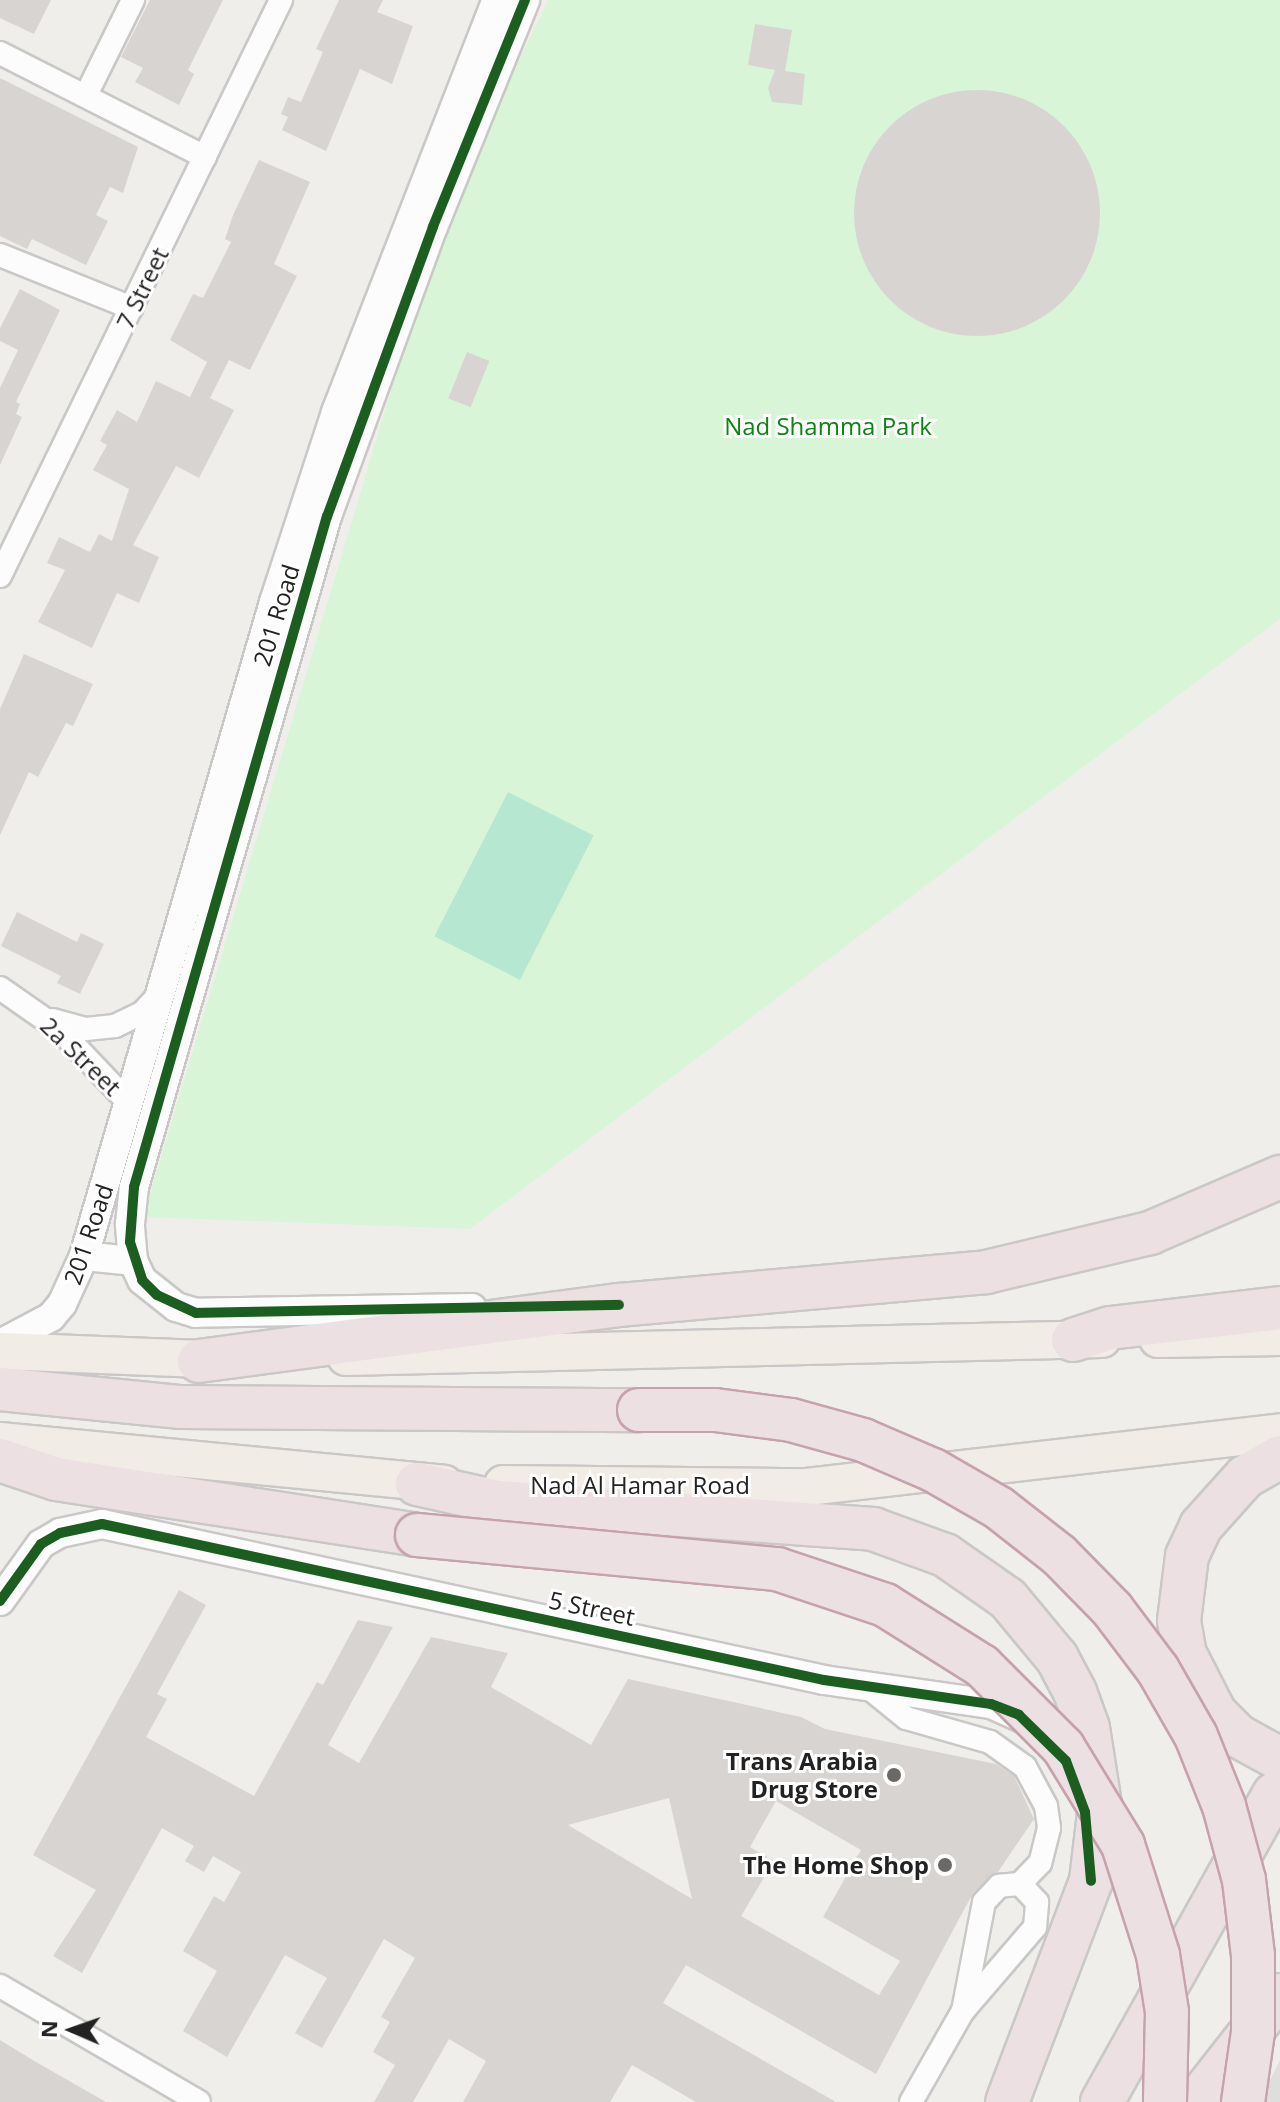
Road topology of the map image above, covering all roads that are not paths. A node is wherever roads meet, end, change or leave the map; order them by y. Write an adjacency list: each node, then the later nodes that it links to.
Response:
1 (133, 0): 6 (street)
2 (281, 0): 7 (street, 7 Street)
3 (497, 0): 12 (street, 201 Road)
4 (525, 0): 17 (street, 201 Road)
5 (0, 53): 6 (street)
6 (87, 93): 7 (street)
7 (205, 157): 9 (street, 7 Street)
8 (3, 265): 9 (street)
9 (132, 308): 10 (street, 7 Street)
10 (0, 576)
11 (0, 988): 13 (street, 2a Street)
12 (162, 991): 13 (street, 2a Street); 14 (street, 201 Road)
13 (33, 1010): 14 (street, 2a Street)
14 (129, 1103): 16 (street, 201 Road)
15 (1280, 1177): 18 (highway)
16 (84, 1256): 17 (street); 22 (street, 201 Road)
17 (133, 1261): 18 (street)
18 (619, 1305): 24 (highway)
19 (1280, 1308): 21 (highway)
20 (1280, 1337): 21 (main road)
21 (1073, 1340): 24 (main road)
22 (0, 1344)
23 (0, 1351): 24 (main road)
24 (199, 1361)
25 (0, 1389): 45 (highway, bridge)
26 (1280, 1432): 30 (main road, Nad Al Hamar Road)
27 (0, 1441): 30 (main road, Nad Al Hamar Road)
28 (1280, 1457): 33 (highway)
29 (0, 1460): 43 (highway, bridge)
30 (417, 1484): 34 (highway)
31 (0, 1601): 32 (street, 5 Street)
32 (869, 1688): 34 (street, 5 Street); 35 (street)
33 (1277, 1777): 42 (highway)
34 (1091, 1881): 41 (highway)
35 (1020, 1884): 38 (street); 38 (street)
36 (0, 1986): 39 (street)
37 (1280, 1995): 44 (highway)
38 (963, 2011): 40 (street)
39 (199, 2102)
40 (911, 2102)
41 (1007, 2102)
42 (1102, 2102)
43 (1165, 2102)
44 (1196, 2102)
45 (1243, 2102)

